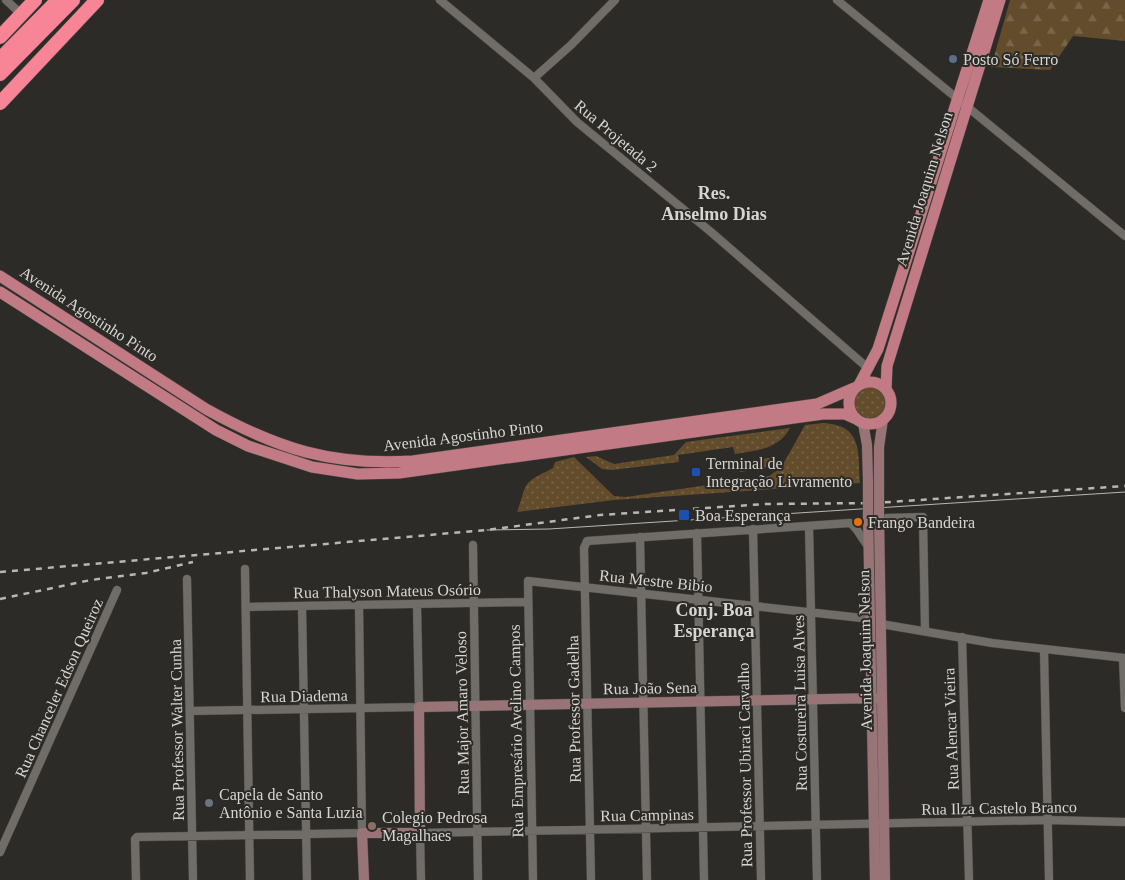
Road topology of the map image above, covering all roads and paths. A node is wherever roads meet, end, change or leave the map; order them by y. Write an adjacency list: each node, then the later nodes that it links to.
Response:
1 (6, 0): 11 (street)
2 (35, 0): 11 (highway)
3 (73, 0): 10 (highway)
4 (97, 0): 16 (highway)
5 (440, 0): 15 (street, Rua Projetada 2)
6 (615, 0): 15 (street)
7 (837, 0): 17 (street)
8 (989, 0): 17 (main road, Avenida Joaquim Nelson)
9 (1000, 0): 17 (main road, Avenida Joaquim Nelson)
10 (57, 6): 13 (highway); 14 (highway)
11 (21, 14): 12 (highway)
12 (0, 37)
13 (0, 59)
14 (0, 74)
15 (534, 78): 21 (street, Rua Projetada 2)
16 (0, 103)
17 (962, 103): 18 (street); 21 (main road, Avenida Joaquim Nelson); 23 (main road, Avenida Joaquim Nelson)
18 (1125, 236)
19 (0, 276): 22 (main road, Avenida Agostinho Pinto)
20 (0, 292): 25 (main road, Avenida Agostinho Pinto)
21 (869, 369): 22 (main road, Avenida Joaquim Nelson)
22 (857, 386): 23 (main road); 25 (main road)
23 (886, 389): 24 (main road)
24 (883, 419): 25 (main road); 26 (main road, Avenida Joaquim Nelson, bridge)
25 (859, 421): 32 (main road, Avenida Joaquim Nelson, bridge)
26 (883, 517): 49 (main road, Avenida Joaquim Nelson); 50 (street)
27 (809, 526): 28 (street); 32 (street); 47 (street, Rua Costureira Luisa Alves)
28 (753, 529): 29 (street); 44 (street, Rua Professor Ubiraci Carvalho)
29 (697, 533): 30 (street); 39 (street)
30 (640, 537): 36 (street, Rua Professor Gadelha); 38 (street)
31 (473, 545): 41 (street, Rua Major Amaro Veloso)
32 (869, 547): 48 (main road, Avenida Joaquim Nelson)
33 (245, 569): 46 (street)
34 (187, 579): 66 (street, Rua Professor Walter Cunha)
35 (528, 582): 36 (street, Rua Mestre Bibio); 40 (street, Rua Empresário Avelino Campos)
36 (585, 587): 38 (street, Rua Mestre Bibio); 59 (street, Rua Professor Gadelha)
37 (117, 590): 84 (street, Rua Chanceler Edson Queiroz)
38 (642, 593): 39 (street, Rua Mestre Bibio); 58 (street)
39 (699, 600): 44 (street, Rua Mestre Bibio); 57 (street)
40 (528, 602): 41 (street, Rua Thalyson Mateus Osório); 61 (street, Rua Empresário Avelino Campos)
41 (474, 603): 42 (street, Rua Thalyson Mateus Osório); 60 (street, Rua Major Amaro Veloso)
42 (417, 604): 43 (street, Rua Thalyson Mateus Osório); 62 (street)
43 (359, 605): 45 (street, Rua Thalyson Mateus Osório); 64 (street)
44 (756, 605): 47 (street, Rua Mestre Bibio); 56 (street, Rua Professor Ubiraci Carvalho)
45 (302, 606): 46 (street, Rua Thalyson Mateus Osório); 65 (street)
46 (246, 607): 67 (street)
47 (812, 613): 48 (street, Rua Mestre Bibio); 55 (street, Rua Costureira Luisa Alves)
48 (871, 619): 54 (main road, Avenida Joaquim Nelson)
49 (882, 624): 50 (street); 54 (main road, Avenida Joaquim Nelson)
50 (925, 630): 51 (street)
51 (962, 637): 52 (street); 69 (street, Rua Alencar Vieira)
52 (1044, 650): 53 (street); 68 (street)
53 (1124, 658): 63 (street)
54 (876, 698): 55 (main road, Rua João Sena); 71 (main road, Avenida Joaquim Nelson)
55 (814, 699): 56 (main road, Rua João Sena); 72 (street, Rua Costureira Luisa Alves)
56 (757, 701): 57 (main road, Rua João Sena); 73 (street, Rua Professor Ubiraci Carvalho)
57 (701, 702): 58 (main road, Rua João Sena); 74 (street)
58 (644, 703): 59 (main road, Rua João Sena); 75 (street)
59 (588, 704): 61 (main road, Rua João Sena); 76 (street, Rua Professor Gadelha)
60 (476, 706): 61 (main road, Rua João Sena); 62 (main road, Rua João Sena); 78 (street, Rua Major Amaro Veloso)
61 (530, 706): 77 (street, Rua Empresário Avelino Campos)
62 (419, 707): 64 (street, Rua Diadema); 80 (main road)
63 (1125, 708)
64 (361, 709): 65 (street, Rua Diadema); 79 (street)
65 (304, 710): 67 (street, Rua Diadema); 81 (street)
66 (190, 711): 67 (street, Rua Diadema); 83 (street, Rua Professor Walter Cunha)
67 (247, 711): 82 (street)
68 (1048, 820): 69 (street, Rua Ilza Castelo Branco); 70 (street, Rua Ilza Castelo Branco); 101 (street)
69 (968, 822): 71 (street, Rua Ilza Castelo Branco); 100 (street, Rua Alencar Vieira)
70 (1125, 822)
71 (879, 824): 72 (street, Rua Campinas); 98 (main road, Avenida Joaquim Nelson); 99 (main road, Avenida Joaquim Nelson)
72 (816, 826): 73 (street, Rua Campinas); 97 (street, Rua Costureira Luisa Alves)
73 (760, 827): 74 (street, Rua Campinas); 96 (street, Rua Professor Ubiraci Carvalho)
74 (703, 828): 75 (street, Rua Campinas); 95 (street)
75 (646, 829): 76 (street, Rua Campinas); 94 (street)
76 (590, 830): 77 (street, Rua Campinas); 93 (street, Rua Professor Gadelha)
77 (532, 831): 78 (street, Rua Campinas); 92 (street, Rua Empresário Avelino Campos)
78 (478, 832): 80 (street, Rua Campinas); 91 (street, Rua Major Amaro Veloso)
79 (362, 833): 80 (main road); 81 (street); 89 (main road)
80 (420, 833): 90 (street)
81 (306, 834): 82 (street); 88 (street)
82 (249, 836): 83 (street); 87 (street)
83 (192, 838): 85 (street); 86 (street, Rua Professor Walter Cunha)
84 (0, 852)
85 (136, 880)
86 (193, 880)
87 (250, 880)
88 (307, 880)
89 (364, 880)
90 (421, 880)
91 (478, 880)
92 (532, 880)
93 (591, 880)
94 (647, 880)
95 (704, 880)
96 (761, 880)
97 (818, 880)
98 (874, 880)
99 (885, 880)
100 (969, 880)
101 (1049, 880)

